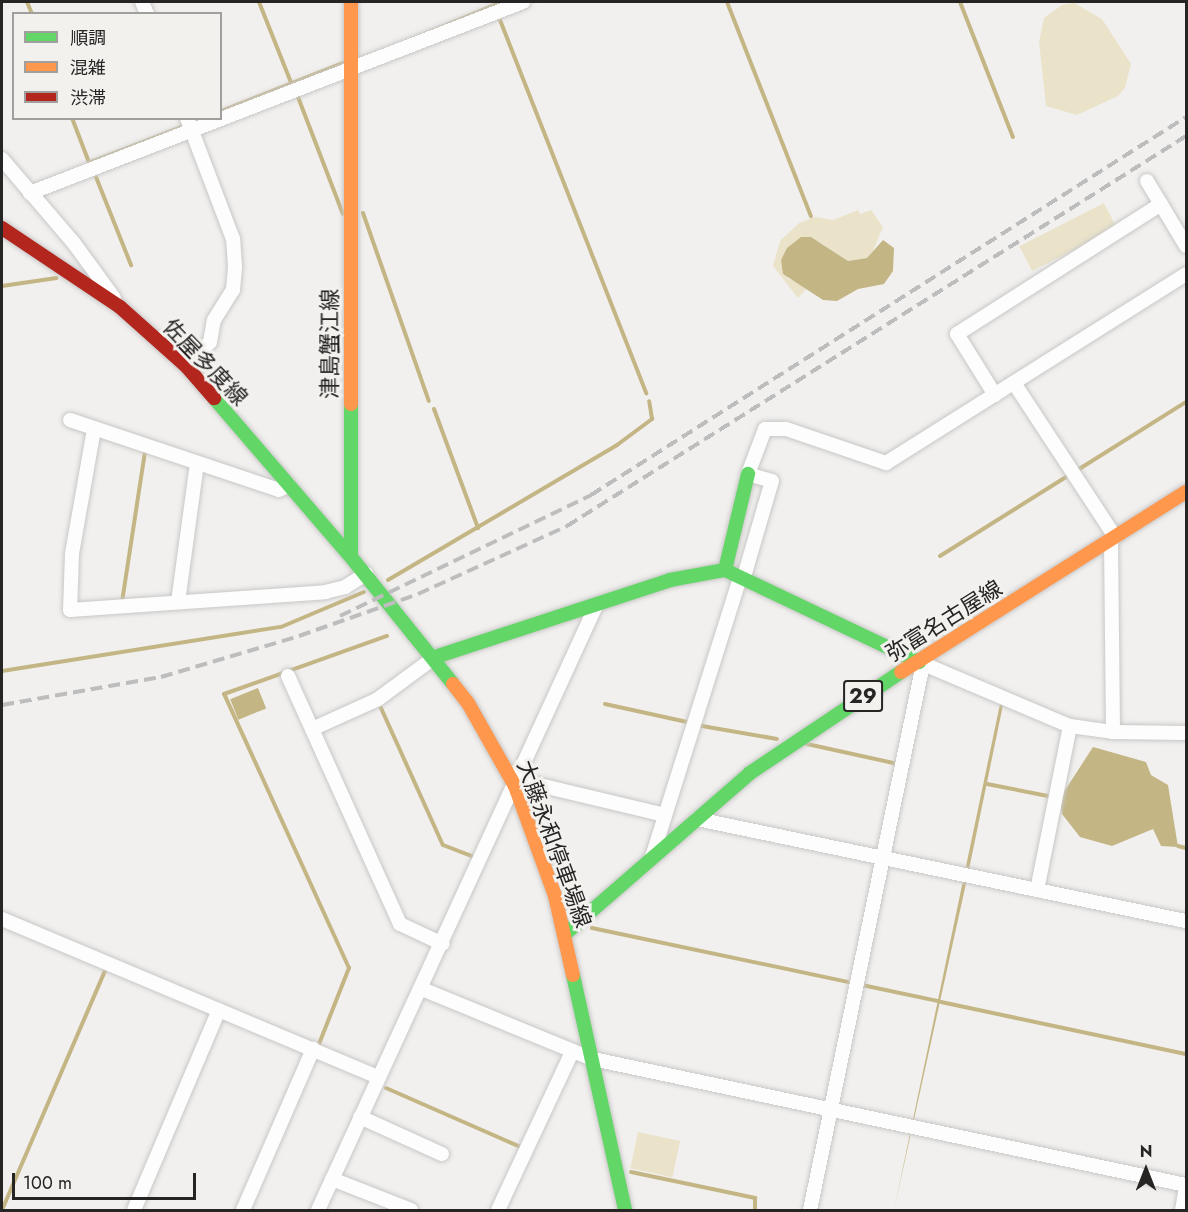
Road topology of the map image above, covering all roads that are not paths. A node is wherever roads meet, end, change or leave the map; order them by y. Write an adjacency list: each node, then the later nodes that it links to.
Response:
1 (351, 2): 3 (main road, 津島蟹江線)
2 (523, 2): 3 (street)
3 (351, 69): 4 (street); 24 (main road, 津島蟹江線)
4 (222, 113)
5 (189, 124): 8 (street); 14 (street)
6 (2, 159): 8 (street)
7 (1147, 181): 9 (street)
8 (30, 194): 13 (street)
9 (1161, 204): 11 (street); 16 (street)
10 (2, 228): 13 (main road, 佐屋多度線)
11 (1186, 246)
12 (1186, 274): 15 (street)
13 (120, 307): 14 (main road, 佐屋多度線)
14 (186, 366): 21 (main road, 佐屋多度線)
15 (1014, 383): 16 (street); 23 (street)
16 (995, 395): 20 (street)
17 (70, 420): 18 (street)
18 (94, 429): 19 (street); 28 (street)
19 (197, 463): 21 (street); 28 (street)
20 (748, 474): 25 (main road); 27 (street)
21 (289, 485): 24 (main road, 佐屋多度線)
22 (1186, 492): 23 (main road, 弥富名古屋線 / 29)
23 (1113, 539): 31 (main road, 弥富名古屋線 / 29); 35 (street)
24 (351, 556): 26 (main road)
25 (725, 570): 27 (main road); 29 (main road)
26 (366, 574): 28 (street); 30 (main road)
27 (742, 579): 31 (main road); 38 (street)
28 (178, 602)
29 (596, 606): 30 (main road); 37 (street)
30 (435, 657): 34 (street); 37 (main road, 大藤永和停車場線)
31 (921, 663): 33 (street); 39 (main road, 弥富名古屋線 / 29); 40 (street)
32 (288, 676): 34 (street)
33 (1070, 726): 35 (street); 42 (street)
34 (312, 729): 46 (street)
35 (1113, 732): 36 (street)
36 (1186, 733)
37 (516, 783): 38 (street); 45 (main road, 大藤永和停車場線); 46 (street)
38 (665, 815): 41 (street)
39 (697, 819): 40 (street); 41 (main road, 弥富名古屋線 / 29)
40 (884, 858): 42 (street); 53 (street)
41 (651, 859): 45 (main road, 弥富名古屋線 / 29)
42 (1037, 890): 44 (street)
43 (2, 919): 48 (street)
44 (1186, 921)
45 (566, 934): 51 (main road, 大藤永和停車場線)
46 (443, 944): 47 (street)
47 (422, 989): 50 (street); 52 (street)
48 (219, 1010): 49 (street); 59 (street)
49 (313, 1049): 52 (street); 60 (street)
50 (572, 1052): 51 (street); 63 (street)
51 (593, 1059): 53 (street); 64 (main road, 大藤永和停車場線)
52 (378, 1077): 54 (street)
53 (830, 1112): 57 (street); 65 (street)
54 (360, 1117): 55 (street); 56 (street)
55 (442, 1154)
56 (332, 1179): 58 (street); 61 (street)
57 (1186, 1186): 66 (street)
58 (383, 1206): 62 (street)
59 (134, 1210)
60 (243, 1210)
61 (318, 1210)
62 (411, 1210)
63 (498, 1210)
64 (625, 1210)
65 (810, 1210)
66 (1182, 1210)

